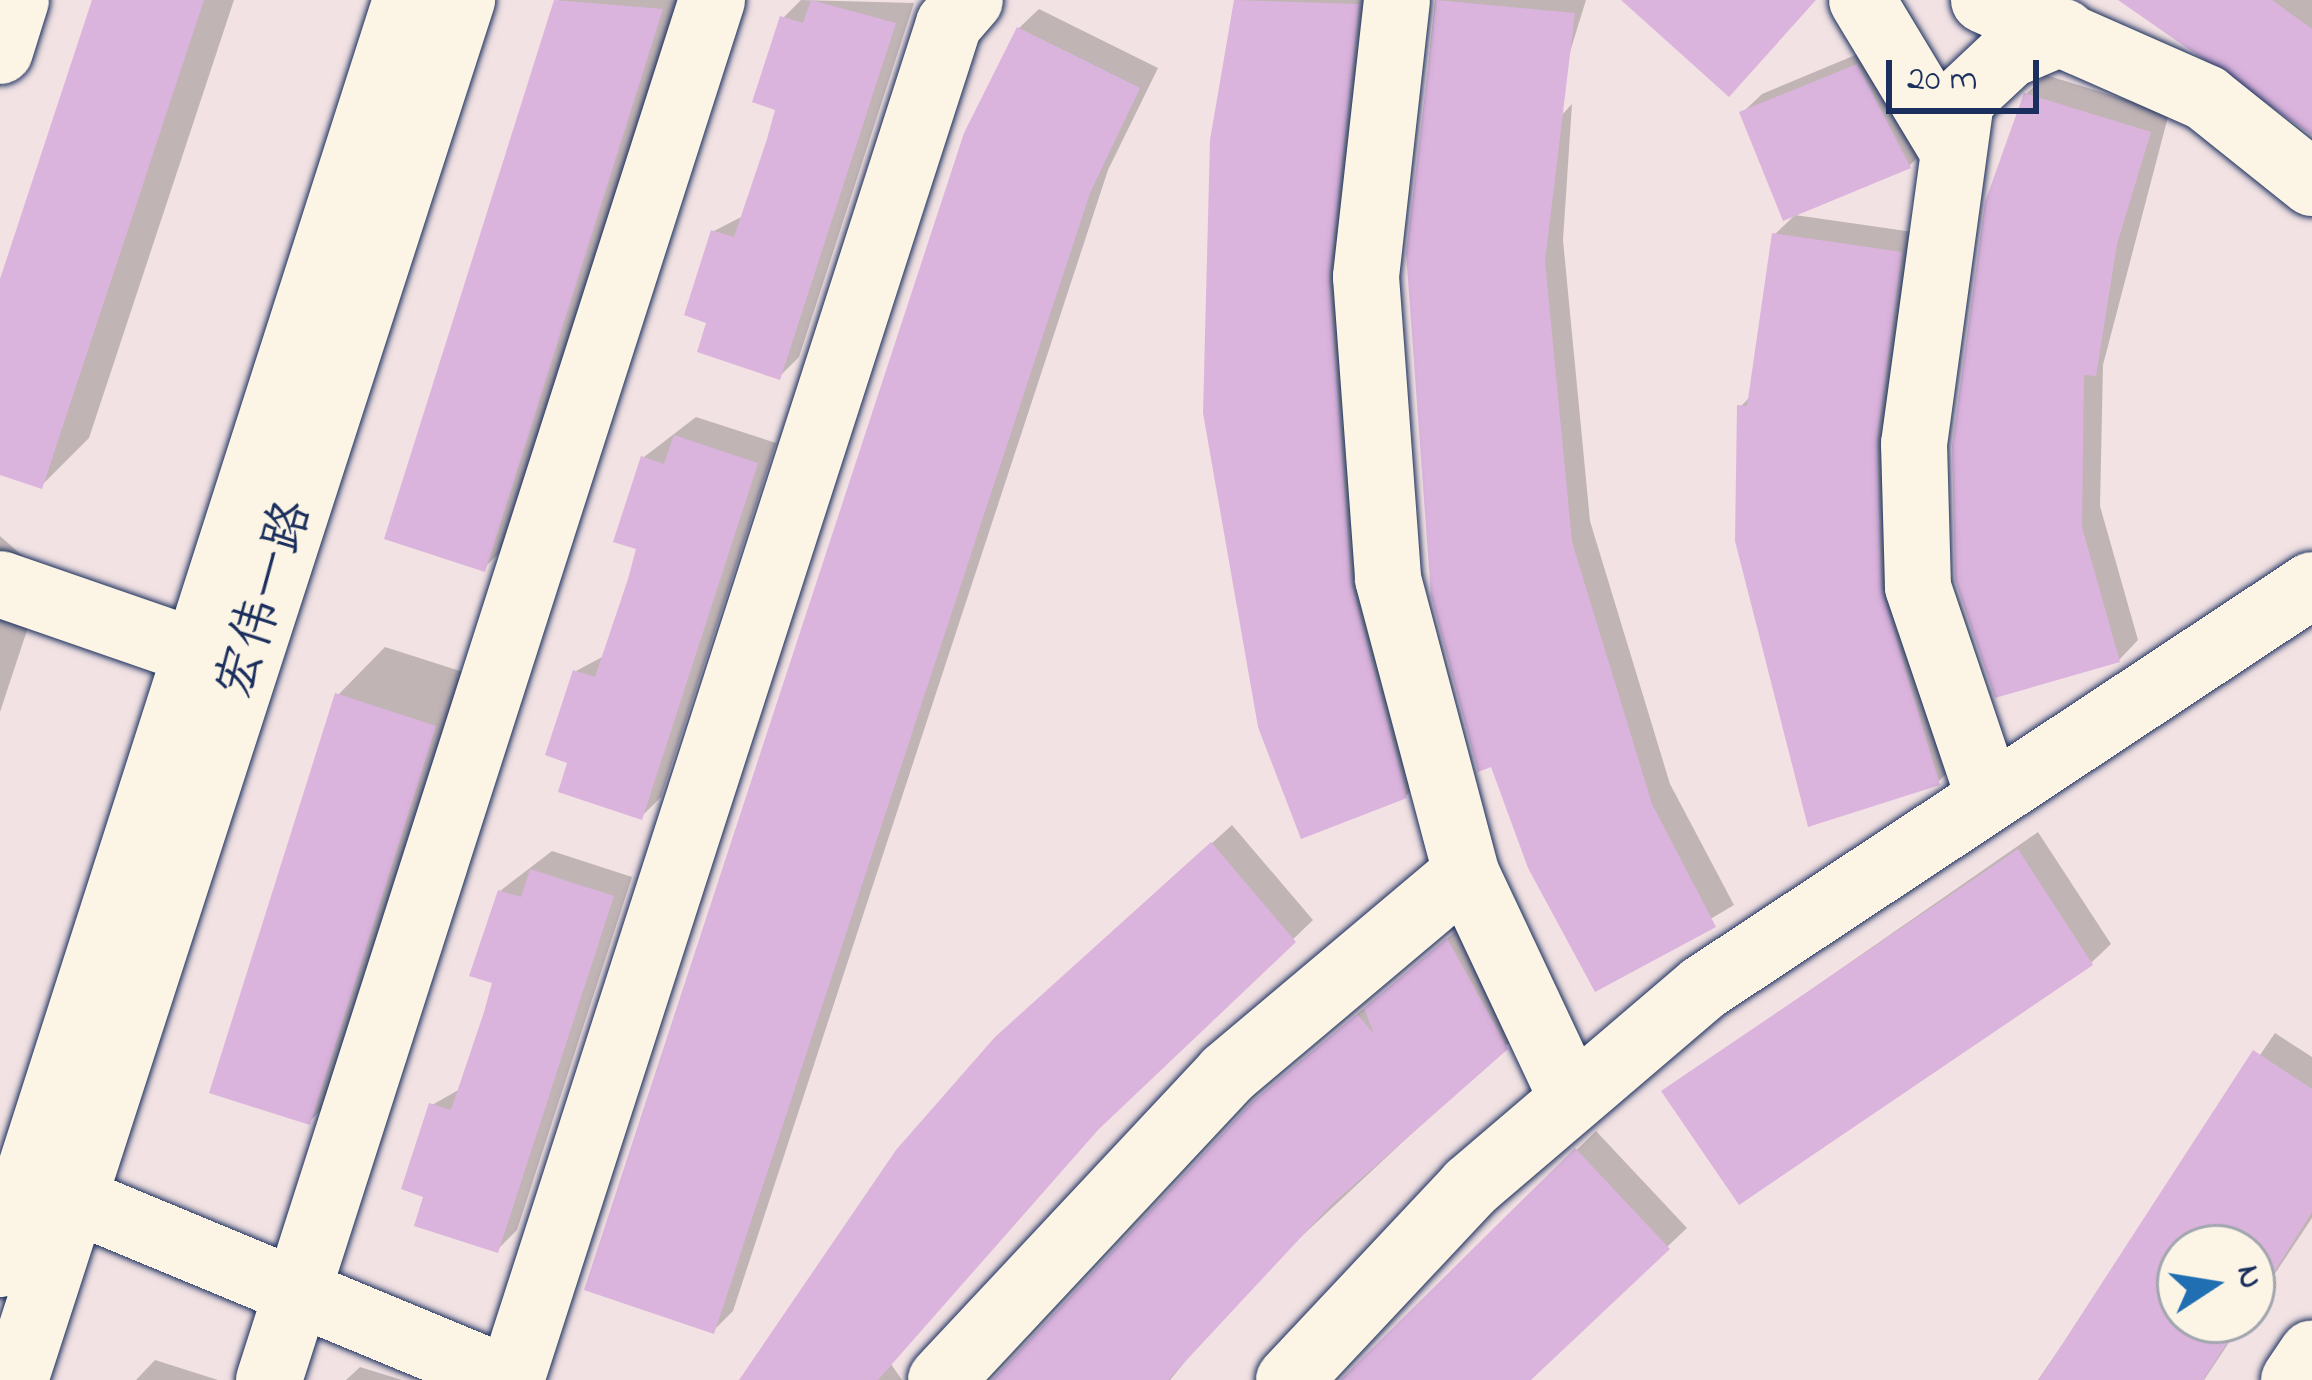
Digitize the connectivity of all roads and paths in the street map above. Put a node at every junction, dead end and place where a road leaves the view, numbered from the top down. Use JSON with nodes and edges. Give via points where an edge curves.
{"nodes":[{"id":1,"x":16,"y":0,"type":"edge"},
{"id":2,"x":406,"y":0,"type":"edge"},
{"id":3,"x":462,"y":0,"type":"edge"},
{"id":4,"x":712,"y":0,"type":"edge"},
{"id":5,"x":970,"y":0,"type":"edge"},
{"id":6,"x":1397,"y":0,"type":"edge"},
{"id":7,"x":1862,"y":0,"type":"edge"},
{"id":8,"x":1984,"y":0,"type":"edge"},
{"id":9,"x":2063,"y":32,"type":"junction"},
{"id":10,"x":0,"y":51,"type":"edge"},
{"id":11,"x":1952,"y":149,"type":"junction"},
{"id":12,"x":2312,"y":183,"type":"edge"},
{"id":13,"x":0,"y":584,"type":"edge"},
{"id":14,"x":2312,"y":585,"type":"edge"},
{"id":15,"x":196,"y":652,"type":"junction"},
{"id":16,"x":1988,"y":797,"type":"junction"},
{"id":17,"x":1466,"y":873,"type":"junction"},
{"id":18,"x":1570,"y":1096,"type":"junction"},
{"id":19,"x":49,"y":1190,"type":"junction"},
{"id":20,"x":0,"y":1264,"type":"edge"},
{"id":21,"x":296,"y":1283,"type":"junction"},
{"id":22,"x":2312,"y":1353,"type":"edge"},
{"id":23,"x":15,"y":1380,"type":"edge"},
{"id":24,"x":269,"y":1380,"type":"edge"},
{"id":25,"x":510,"y":1380,"type":"edge"},
{"id":26,"x":940,"y":1380,"type":"edge"},
{"id":27,"x":1289,"y":1380,"type":"edge"},
{"id":28,"x":2294,"y":1380,"type":"edge"}],
"edges":[{"from":1,"to":10,"type":"main road"},
{"from":2,"to":15,"type":"main road","name":"宏伟一路"},
{"from":3,"to":19,"type":"main road","name":"宏伟一路"},
{"from":4,"to":21,"type":"main road"},
{"from":5,"to":25,"type":"main road","via":[[942,46]]},
{"from":6,"to":17,"type":"main road","via":[[1368,234],[1370,429],[1406,664]]},
{"from":7,"to":11,"type":"main road"},
{"from":8,"to":9,"type":"main road"},
{"from":9,"to":11,"type":"main road","via":[[2009,55],[1961,100]]},
{"from":9,"to":12,"type":"main road","via":[[2206,98]]},
{"from":11,"to":16,"type":"main road","via":[[1914,444],[1918,587]]},
{"from":13,"to":15,"type":"main road"},
{"from":14,"to":16,"type":"main road"},
{"from":15,"to":19,"type":"main road","name":"宏伟一路"},
{"from":16,"to":18,"type":"main road","via":[[1843,888]]},
{"from":17,"to":18,"type":"main road"},
{"from":17,"to":26,"type":"main road","via":[[1226,1074]]},
{"from":18,"to":27,"type":"main road"},
{"from":19,"to":20,"type":"main road"},
{"from":19,"to":21,"type":"main road"},
{"from":19,"to":23,"type":"main road"},
{"from":21,"to":24,"type":"main road"},
{"from":21,"to":25,"type":"main road"},
{"from":22,"to":28,"type":"main road"}]}
